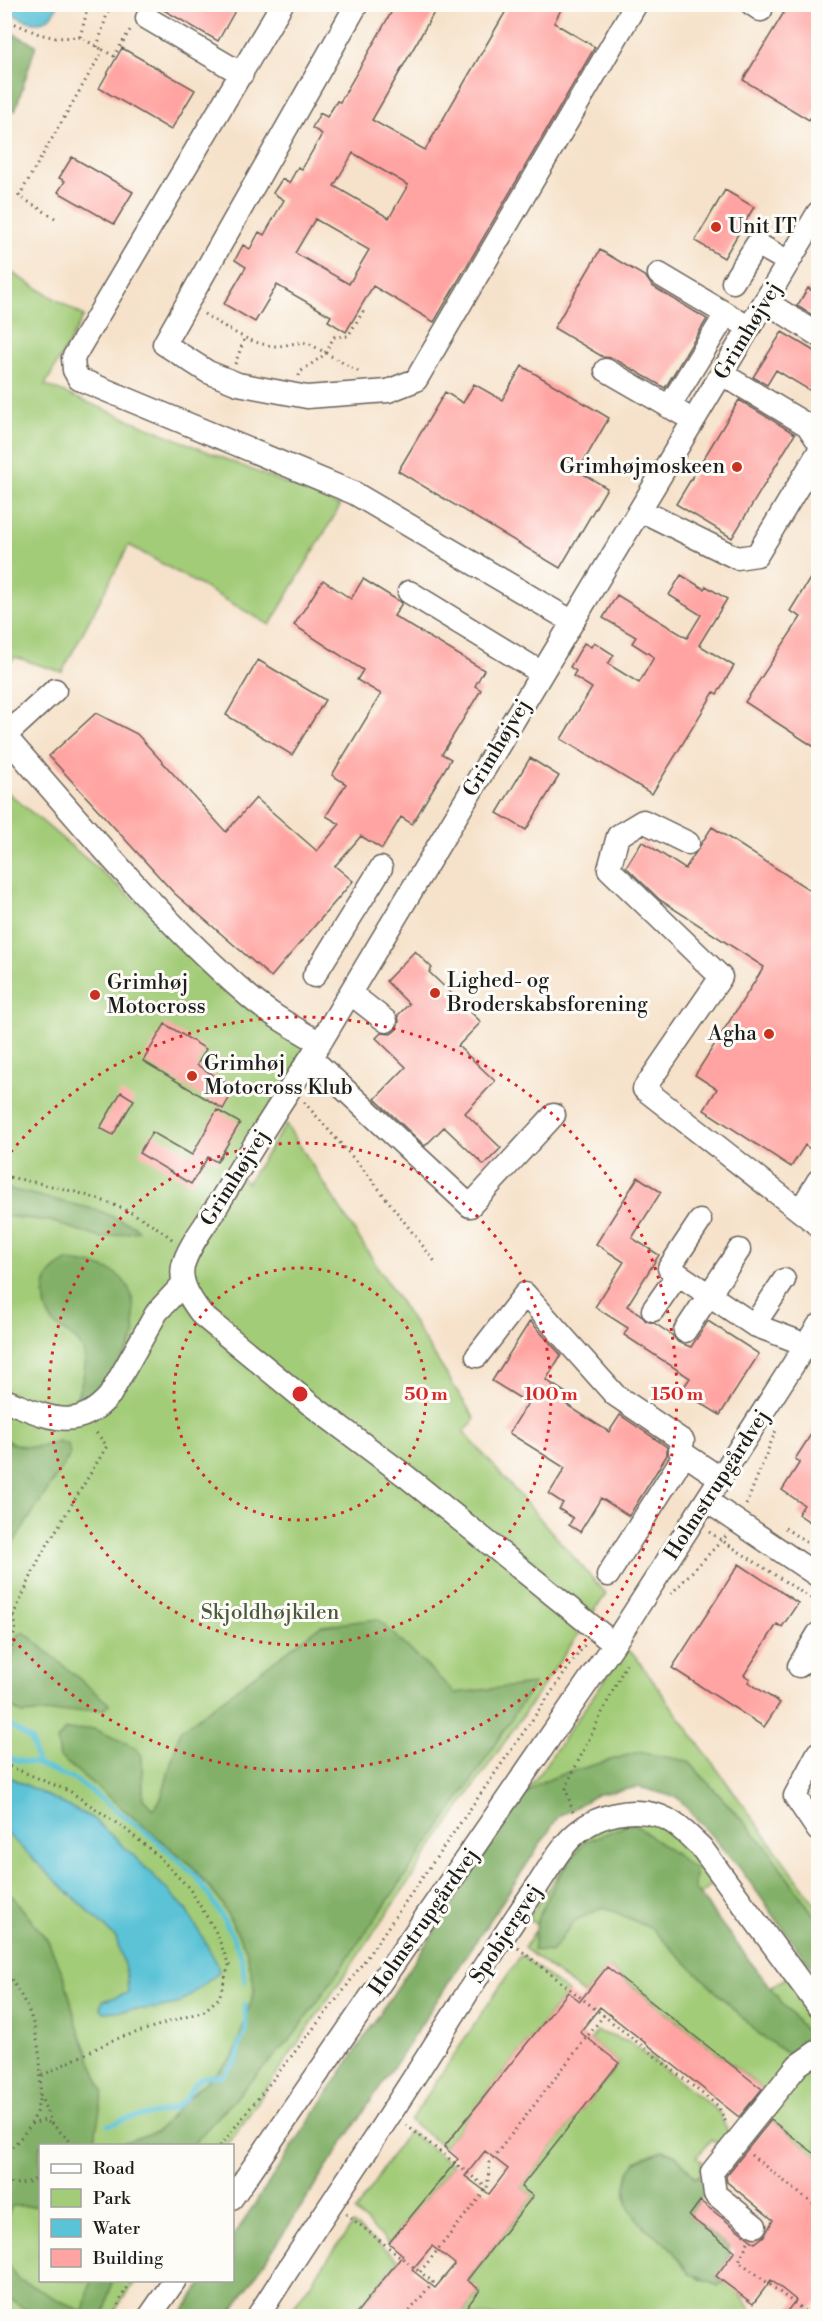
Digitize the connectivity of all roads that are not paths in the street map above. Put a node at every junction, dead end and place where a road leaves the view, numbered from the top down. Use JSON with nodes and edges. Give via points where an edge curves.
{"nodes":[{"id":1,"x":282,"y":4,"type":"edge"},
{"id":2,"x":357,"y":4,"type":"edge"},
{"id":3,"x":636,"y":4,"type":"edge"},
{"id":4,"x":141,"y":20,"type":"road end"},
{"id":5,"x":242,"y":74,"type":"junction"},
{"id":6,"x":819,"y":213,"type":"edge"},
{"id":7,"x":789,"y":262,"type":"junction"},
{"id":8,"x":659,"y":274,"type":"dead end"},
{"id":9,"x":733,"y":282,"type":"dead end"},
{"id":10,"x":765,"y":302,"type":"junction"},
{"id":11,"x":726,"y":314,"type":"junction"},
{"id":12,"x":749,"y":328,"type":"junction"},
{"id":13,"x":819,"y":335,"type":"edge"},
{"id":14,"x":606,"y":370,"type":"dead end"},
{"id":15,"x":722,"y":374,"type":"junction"},
{"id":16,"x":669,"y":407,"type":"junction"},
{"id":17,"x":694,"y":421,"type":"junction"},
{"id":18,"x":819,"y":441,"type":"edge"},
{"id":19,"x":819,"y":453,"type":"edge"},
{"id":20,"x":640,"y":510,"type":"junction"},
{"id":21,"x":409,"y":592,"type":"dead end"},
{"id":22,"x":573,"y":622,"type":"junction"},
{"id":23,"x":542,"y":673,"type":"junction"},
{"id":24,"x":55,"y":690,"type":"dead end"},
{"id":25,"x":688,"y":843,"type":"dead end"},
{"id":26,"x":381,"y":868,"type":"dead end"},
{"id":27,"x":334,"y":944,"type":"junction"},
{"id":28,"x":366,"y":968,"type":"junction"},
{"id":29,"x":314,"y":976,"type":"dead end"},
{"id":30,"x":350,"y":993,"type":"junction"},
{"id":31,"x":386,"y":1021,"type":"dead end"},
{"id":32,"x":315,"y":1050,"type":"junction"},
{"id":33,"x":554,"y":1115,"type":"dead end"},
{"id":34,"x":819,"y":1182,"type":"edge"},
{"id":35,"x":800,"y":1211,"type":"junction"},
{"id":36,"x":700,"y":1221,"type":"dead end"},
{"id":37,"x":819,"y":1225,"type":"edge"},
{"id":38,"x":739,"y":1250,"type":"dead end"},
{"id":39,"x":678,"y":1274,"type":"junction"},
{"id":40,"x":784,"y":1280,"type":"dead end"},
{"id":41,"x":184,"y":1283,"type":"junction"},
{"id":42,"x":710,"y":1295,"type":"junction"},
{"id":43,"x":653,"y":1310,"type":"dead end"},
{"id":44,"x":754,"y":1325,"type":"junction"},
{"id":45,"x":819,"y":1326,"type":"edge"},
{"id":46,"x":685,"y":1331,"type":"dead end"},
{"id":47,"x":804,"y":1349,"type":"junction"},
{"id":48,"x":477,"y":1356,"type":"dead end"},
{"id":49,"x":4,"y":1400,"type":"edge"},
{"id":50,"x":685,"y":1454,"type":"junction"},
{"id":51,"x":716,"y":1476,"type":"junction"},
{"id":52,"x":707,"y":1501,"type":"junction"},
{"id":53,"x":608,"y":1575,"type":"dead end"},
{"id":54,"x":819,"y":1576,"type":"edge"},
{"id":55,"x":819,"y":1634,"type":"edge"},
{"id":56,"x":622,"y":1650,"type":"junction"},
{"id":57,"x":799,"y":1666,"type":"dead end"},
{"id":58,"x":819,"y":1752,"type":"edge"},
{"id":59,"x":819,"y":1830,"type":"edge"},
{"id":60,"x":817,"y":2002,"type":"edge"},
{"id":61,"x":819,"y":2051,"type":"edge"},
{"id":62,"x":234,"y":2195,"type":"edge"},
{"id":63,"x":755,"y":2226,"type":"road end"},
{"id":64,"x":174,"y":2282,"type":"edge"},
{"id":65,"x":150,"y":2316,"type":"edge"},
{"id":66,"x":258,"y":2316,"type":"edge"}],
"edges":[{"from":1,"to":5,"type":"street"},
{"from":2,"to":3,"type":"street","via":[[164,344],[228,380],[298,396],[388,392],[416,380]]},
{"from":4,"to":5,"type":"street"},
{"from":5,"to":22,"type":"street","via":[[73,358],[79,379],[354,493]]},
{"from":6,"to":7,"type":"street","name":"Grimhøjvej"},
{"from":7,"to":9,"type":"street","via":[[757,244]]},
{"from":7,"to":10,"type":"street","name":"Grimhøjvej"},
{"from":8,"to":11,"type":"street"},
{"from":10,"to":12,"type":"street","name":"Grimhøjvej"},
{"from":10,"to":13,"type":"street"},
{"from":11,"to":12,"type":"street"},
{"from":11,"to":16,"type":"street"},
{"from":12,"to":15,"type":"street","name":"Grimhøjvej"},
{"from":14,"to":16,"type":"street"},
{"from":15,"to":17,"type":"street","name":"Grimhøjvej"},
{"from":15,"to":18,"type":"street","via":[[807,425]]},
{"from":16,"to":17,"type":"street"},
{"from":17,"to":20,"type":"street","name":"Grimhøjvej"},
{"from":19,"to":20,"type":"street","via":[[757,555],[737,558]]},
{"from":20,"to":22,"type":"street","name":"Grimhøjvej"},
{"from":21,"to":23,"type":"street"},
{"from":22,"to":23,"type":"street","name":"Grimhøjvej"},
{"from":23,"to":28,"type":"street","name":"Grimhøjvej"},
{"from":24,"to":32,"type":"street","via":[[5,736],[156,907],[246,994]]},
{"from":25,"to":35,"type":"street","via":[[643,821],[618,836],[609,869],[721,977],[644,1089]]},
{"from":26,"to":27,"type":"street"},
{"from":27,"to":28,"type":"street"},
{"from":27,"to":29,"type":"street"},
{"from":28,"to":30,"type":"street","name":"Grimhøjvej"},
{"from":30,"to":31,"type":"street"},
{"from":30,"to":32,"type":"street","name":"Grimhøjvej"},
{"from":32,"to":33,"type":"street","via":[[470,1206]]},
{"from":32,"to":41,"type":"street","name":"Grimhøjvej","via":[[188,1253],[182,1268]]},
{"from":34,"to":35,"type":"street"},
{"from":35,"to":37,"type":"street"},
{"from":36,"to":39,"type":"street","via":[[669,1268]]},
{"from":38,"to":42,"type":"street"},
{"from":39,"to":42,"type":"street"},
{"from":39,"to":43,"type":"street"},
{"from":40,"to":44,"type":"street"},
{"from":41,"to":49,"type":"street","via":[[157,1312],[101,1406],[68,1421]]},
{"from":41,"to":56,"type":"street","via":[[202,1317]]},
{"from":42,"to":44,"type":"street"},
{"from":42,"to":46,"type":"street"},
{"from":44,"to":47,"type":"street","via":[[794,1340]]},
{"from":45,"to":47,"type":"street","name":"Holmstrupgårdvej"},
{"from":47,"to":51,"type":"street","name":"Holmstrupgårdvej"},
{"from":48,"to":50,"type":"street","via":[[525,1294],[615,1395],[683,1441],[680,1451]]},
{"from":50,"to":51,"type":"street"},
{"from":50,"to":53,"type":"street"},
{"from":51,"to":52,"type":"street","name":"Holmstrupgårdvej"},
{"from":52,"to":54,"type":"street","via":[[742,1513]]},
{"from":52,"to":56,"type":"street","name":"Holmstrupgårdvej"},
{"from":55,"to":57,"type":"street"},
{"from":56,"to":62,"type":"street","name":"Holmstrupgårdvej"},
{"from":58,"to":59,"type":"street","via":[[795,1796]]},
{"from":60,"to":66,"type":"street","name":"Spobjergvej","via":[[684,1830],[659,1815],[639,1812],[599,1819],[579,1831],[560,1852],[502,1936],[392,2114]]},
{"from":61,"to":63,"type":"street","via":[[798,2065],[712,2172],[715,2194]]},
{"from":64,"to":65,"type":"street"}]}
